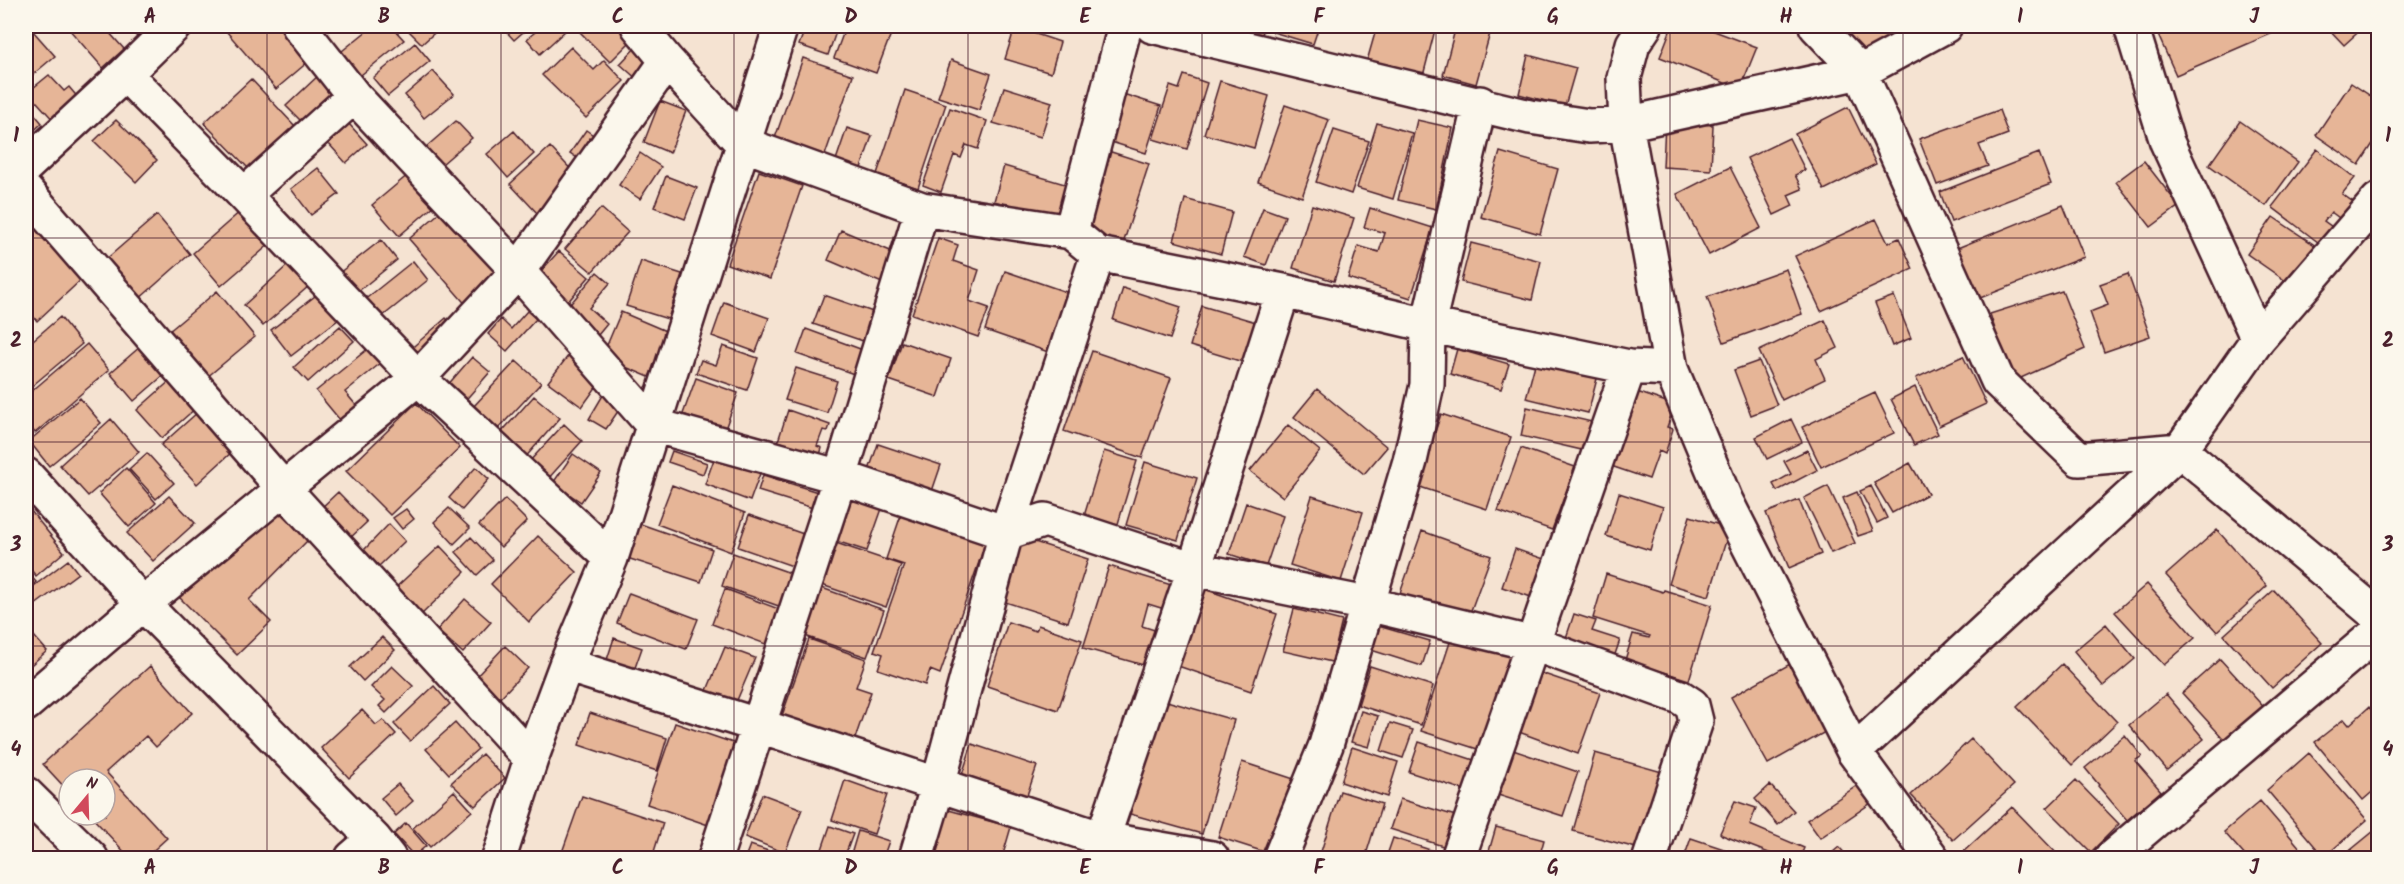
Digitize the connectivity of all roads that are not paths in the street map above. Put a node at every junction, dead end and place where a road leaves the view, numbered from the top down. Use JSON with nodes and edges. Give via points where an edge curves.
{"nodes":[{"id":1,"x":174,"y":26,"type":"edge"},
{"id":2,"x":299,"y":26,"type":"edge"},
{"id":3,"x":638,"y":26,"type":"edge"},
{"id":4,"x":781,"y":26,"type":"edge"},
{"id":5,"x":1125,"y":26,"type":"edge"},
{"id":6,"x":1152,"y":26,"type":"edge"},
{"id":7,"x":1645,"y":26,"type":"edge"},
{"id":8,"x":1816,"y":26,"type":"edge"},
{"id":9,"x":1945,"y":26,"type":"edge"},
{"id":10,"x":2131,"y":26,"type":"edge"},
{"id":11,"x":667,"y":61,"type":"junction"},
{"id":12,"x":1860,"y":72,"type":"junction"},
{"id":13,"x":125,"y":74,"type":"junction"},
{"id":14,"x":354,"y":96,"type":"junction"},
{"id":15,"x":1480,"y":104,"type":"junction"},
{"id":16,"x":1626,"y":124,"type":"junction"},
{"id":17,"x":743,"y":144,"type":"junction"},
{"id":18,"x":26,"y":166,"type":"edge"},
{"id":19,"x":26,"y":190,"type":"edge"},
{"id":20,"x":244,"y":195,"type":"junction"},
{"id":21,"x":2379,"y":200,"type":"edge"},
{"id":22,"x":922,"y":209,"type":"junction"},
{"id":23,"x":1071,"y":232,"type":"junction"},
{"id":24,"x":1098,"y":254,"type":"junction"},
{"id":25,"x":518,"y":271,"type":"junction"},
{"id":26,"x":1283,"y":291,"type":"junction"},
{"id":27,"x":1428,"y":325,"type":"junction"},
{"id":28,"x":2258,"y":339,"type":"junction"},
{"id":29,"x":1629,"y":367,"type":"junction"},
{"id":30,"x":1671,"y":369,"type":"junction"},
{"id":31,"x":418,"y":378,"type":"junction"},
{"id":32,"x":653,"y":425,"type":"junction"},
{"id":33,"x":2180,"y":450,"type":"junction"},
{"id":34,"x":26,"y":475,"type":"edge"},
{"id":35,"x":840,"y":477,"type":"junction"},
{"id":36,"x":283,"y":489,"type":"junction"},
{"id":37,"x":1006,"y":533,"type":"junction"},
{"id":38,"x":611,"y":558,"type":"junction"},
{"id":39,"x":1194,"y":569,"type":"junction"},
{"id":40,"x":143,"y":604,"type":"junction"},
{"id":41,"x":1367,"y":604,"type":"junction"},
{"id":42,"x":2379,"y":616,"type":"edge"},
{"id":43,"x":2379,"y":632,"type":"edge"},
{"id":44,"x":1534,"y":644,"type":"junction"},
{"id":45,"x":566,"y":665,"type":"junction"},
{"id":46,"x":26,"y":704,"type":"edge"},
{"id":47,"x":757,"y":725,"type":"junction"},
{"id":48,"x":1854,"y":752,"type":"junction"},
{"id":49,"x":531,"y":759,"type":"junction"},
{"id":50,"x":938,"y":786,"type":"junction"},
{"id":51,"x":26,"y":794,"type":"edge"},
{"id":52,"x":1099,"y":849,"type":"edge"},
{"id":53,"x":372,"y":852,"type":"edge"},
{"id":54,"x":91,"y":858,"type":"edge"},
{"id":55,"x":499,"y":858,"type":"edge"},
{"id":56,"x":715,"y":858,"type":"edge"},
{"id":57,"x":916,"y":858,"type":"edge"},
{"id":58,"x":1212,"y":858,"type":"edge"},
{"id":59,"x":1280,"y":858,"type":"edge"},
{"id":60,"x":1458,"y":858,"type":"edge"},
{"id":61,"x":1650,"y":858,"type":"edge"},
{"id":62,"x":1932,"y":858,"type":"edge"},
{"id":63,"x":2111,"y":858,"type":"edge"}],
"edges":[{"from":1,"to":13,"type":"street"},
{"from":2,"to":14,"type":"street"},
{"from":3,"to":11,"type":"street"},
{"from":4,"to":17,"type":"street"},
{"from":5,"to":23,"type":"street"},
{"from":6,"to":15,"type":"street"},
{"from":7,"to":16,"type":"street","via":[[1633,44],[1624,78]]},
{"from":8,"to":12,"type":"street"},
{"from":9,"to":12,"type":"street"},
{"from":10,"to":28,"type":"street","via":[[2167,142]]},
{"from":11,"to":17,"type":"street"},
{"from":11,"to":25,"type":"street"},
{"from":12,"to":16,"type":"street"},
{"from":12,"to":33,"type":"street","via":[[1998,381],[2079,459]]},
{"from":13,"to":18,"type":"street"},
{"from":13,"to":20,"type":"street"},
{"from":14,"to":20,"type":"street"},
{"from":14,"to":25,"type":"street"},
{"from":15,"to":16,"type":"street","via":[[1589,126]]},
{"from":15,"to":27,"type":"street"},
{"from":16,"to":30,"type":"street"},
{"from":17,"to":22,"type":"street"},
{"from":17,"to":32,"type":"street"},
{"from":19,"to":36,"type":"street"},
{"from":20,"to":31,"type":"street"},
{"from":21,"to":28,"type":"street"},
{"from":22,"to":23,"type":"street"},
{"from":22,"to":35,"type":"street"},
{"from":23,"to":24,"type":"street"},
{"from":24,"to":26,"type":"street"},
{"from":24,"to":37,"type":"street"},
{"from":25,"to":31,"type":"street"},
{"from":25,"to":32,"type":"street"},
{"from":26,"to":27,"type":"street"},
{"from":26,"to":39,"type":"street"},
{"from":27,"to":29,"type":"street"},
{"from":27,"to":41,"type":"street","via":[[1425,396],[1410,461]]},
{"from":28,"to":33,"type":"street"},
{"from":29,"to":30,"type":"street"},
{"from":29,"to":44,"type":"street"},
{"from":30,"to":48,"type":"street","via":[[1726,501]]},
{"from":31,"to":36,"type":"street"},
{"from":31,"to":38,"type":"street"},
{"from":32,"to":35,"type":"street"},
{"from":32,"to":38,"type":"street"},
{"from":33,"to":42,"type":"street"},
{"from":33,"to":48,"type":"street"},
{"from":34,"to":40,"type":"street"},
{"from":35,"to":37,"type":"street"},
{"from":35,"to":47,"type":"street"},
{"from":36,"to":40,"type":"street"},
{"from":36,"to":49,"type":"street"},
{"from":37,"to":39,"type":"street","via":[[1046,520]]},
{"from":37,"to":50,"type":"street"},
{"from":38,"to":45,"type":"street"},
{"from":39,"to":41,"type":"street"},
{"from":39,"to":52,"type":"street"},
{"from":40,"to":46,"type":"street"},
{"from":40,"to":53,"type":"street"},
{"from":41,"to":44,"type":"street"},
{"from":41,"to":59,"type":"street","via":[[1326,745]]},
{"from":43,"to":63,"type":"street"},
{"from":44,"to":60,"type":"street"},
{"from":44,"to":61,"type":"street","via":[[1680,697],[1692,705],[1696,721]]},
{"from":45,"to":47,"type":"street"},
{"from":45,"to":49,"type":"street"},
{"from":47,"to":50,"type":"street"},
{"from":47,"to":56,"type":"street"},
{"from":48,"to":62,"type":"street"},
{"from":49,"to":55,"type":"street"},
{"from":50,"to":52,"type":"street"},
{"from":50,"to":57,"type":"street"},
{"from":51,"to":54,"type":"street"},
{"from":52,"to":58,"type":"street"}]}
